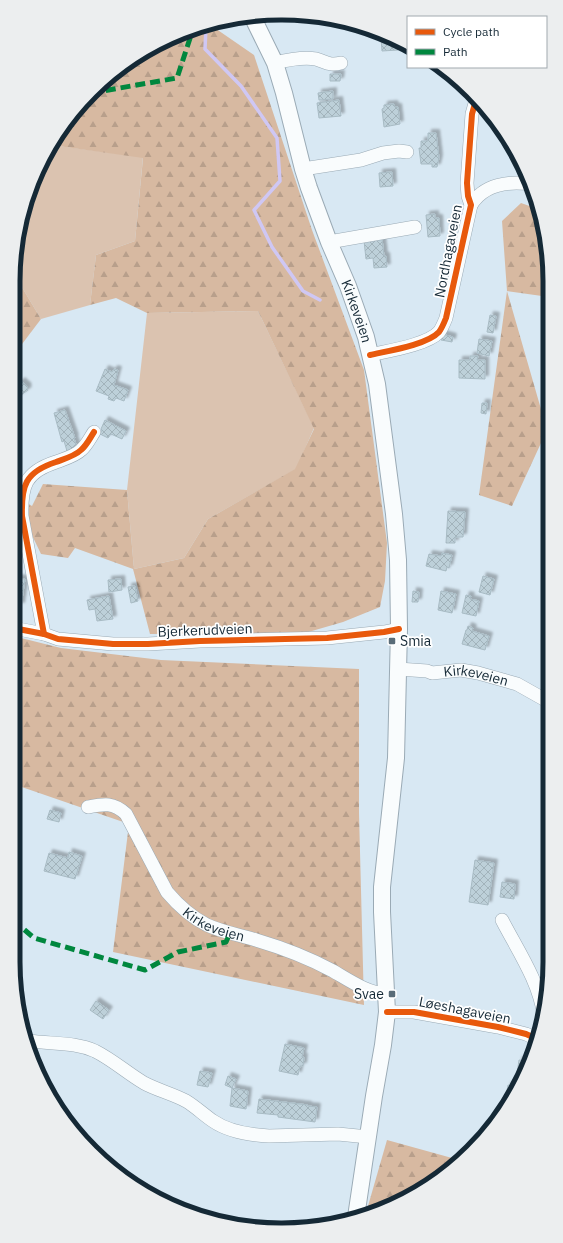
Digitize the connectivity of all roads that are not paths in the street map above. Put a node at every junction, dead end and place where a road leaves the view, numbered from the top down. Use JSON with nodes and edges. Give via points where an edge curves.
{"nodes":[{"id":1,"x":255,"y":22,"type":"edge"},
{"id":2,"x":275,"y":63,"type":"junction"},
{"id":3,"x":341,"y":63,"type":"dead end"},
{"id":4,"x":474,"y":105,"type":"edge"},
{"id":5,"x":407,"y":152,"type":"dead end"},
{"id":6,"x":303,"y":169,"type":"junction"},
{"id":7,"x":524,"y":183,"type":"edge"},
{"id":8,"x":471,"y":205,"type":"junction"},
{"id":9,"x":415,"y":228,"type":"dead end"},
{"id":10,"x":328,"y":242,"type":"junction"},
{"id":11,"x":370,"y":355,"type":"junction"},
{"id":12,"x":94,"y":432,"type":"dead end"},
{"id":13,"x":20,"y":629,"type":"edge"},
{"id":14,"x":399,"y":629,"type":"junction"},
{"id":15,"x":44,"y":634,"type":"junction"},
{"id":16,"x":398,"y":669,"type":"junction"},
{"id":17,"x":543,"y":699,"type":"edge"},
{"id":18,"x":88,"y":808,"type":"dead end"},
{"id":19,"x":502,"y":920,"type":"dead end"},
{"id":20,"x":386,"y":993,"type":"junction"},
{"id":21,"x":540,"y":1000,"type":"edge"},
{"id":22,"x":386,"y":1012,"type":"junction"},
{"id":23,"x":532,"y":1037,"type":"edge"},
{"id":24,"x":33,"y":1041,"type":"edge"},
{"id":25,"x":368,"y":1137,"type":"junction"},
{"id":26,"x":357,"y":1212,"type":"edge"}],
"edges":[{"from":1,"to":2,"type":"main road","name":"Kirkeveien"},
{"from":2,"to":3,"type":"street","via":[[308,59],[335,65]]},
{"from":2,"to":6,"type":"main road","name":"Kirkeveien"},
{"from":4,"to":8,"type":"street","name":"Nordhagaveien","via":[[467,183]]},
{"from":5,"to":6,"type":"street","via":[[383,153],[361,160]]},
{"from":6,"to":10,"type":"main road","name":"Kirkeveien"},
{"from":7,"to":8,"type":"street","via":[[502,184],[486,190]]},
{"from":8,"to":11,"type":"street","name":"Nordhagaveien","via":[[446,318],[439,332],[430,339]]},
{"from":9,"to":10,"type":"street"},
{"from":10,"to":11,"type":"main road","name":"Kirkeveien","via":[[348,286]]},
{"from":11,"to":14,"type":"main road","name":"Kirkeveien","via":[[383,422],[394,514]]},
{"from":12,"to":15,"type":"street","via":[[80,451],[33,473],[23,492],[22,516]]},
{"from":13,"to":15,"type":"street","name":"Bjerkerudveien"},
{"from":14,"to":15,"type":"street","name":"Bjerkerudveien","via":[[327,638],[200,640],[148,644],[58,639]]},
{"from":14,"to":16,"type":"main road","name":"Kirkeveien"},
{"from":16,"to":17,"type":"street","name":"Kirkeveien","via":[[432,673],[461,670],[478,673],[517,684]]},
{"from":16,"to":20,"type":"main road","name":"Kirkeveien","via":[[396,758],[382,888]]},
{"from":18,"to":20,"type":"street","name":"Kirkeveien","via":[[103,804],[116,807],[126,814],[167,892],[182,908],[207,925],[309,959],[367,989],[379,994]]},
{"from":19,"to":21,"type":"street","via":[[532,975]]},
{"from":20,"to":22,"type":"main road","name":"Kirkeveien"},
{"from":22,"to":23,"type":"street","name":"Løeshagaveien","via":[[414,1012],[490,1025]]},
{"from":22,"to":25,"type":"main road","name":"Kirkeveien"},
{"from":24,"to":25,"type":"street","via":[[71,1044],[95,1051],[145,1084],[187,1102],[218,1124],[235,1131],[258,1135],[338,1134]]},
{"from":25,"to":26,"type":"main road","name":"Kirkeveien"}]}
